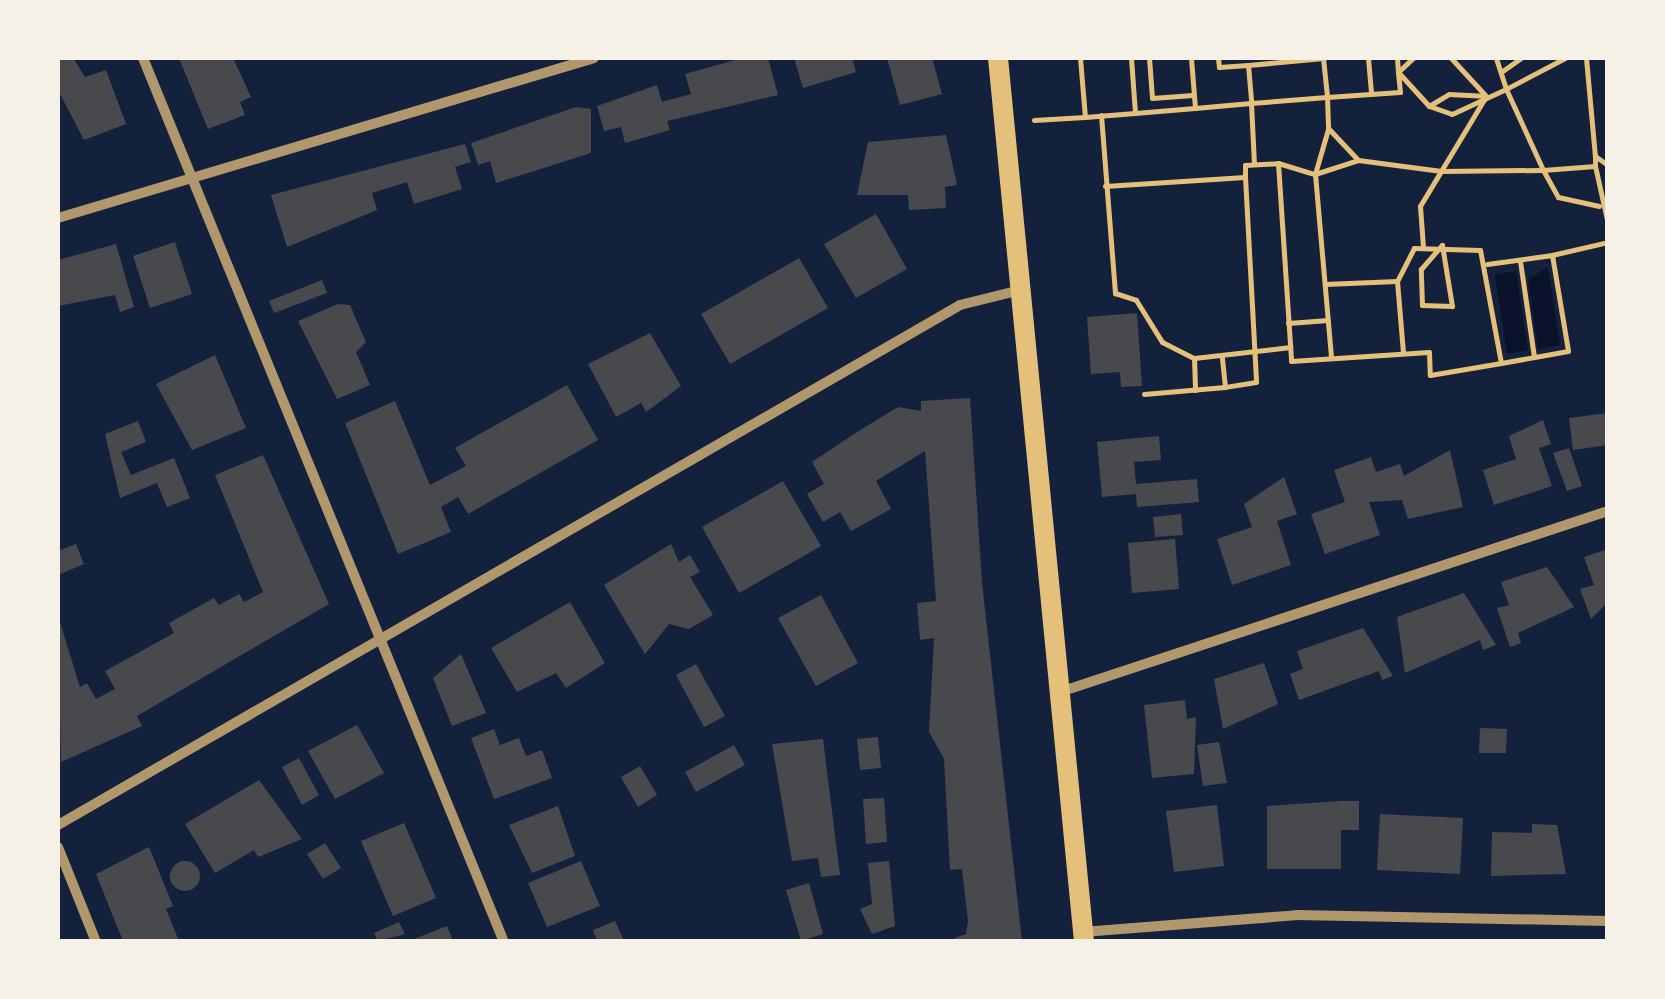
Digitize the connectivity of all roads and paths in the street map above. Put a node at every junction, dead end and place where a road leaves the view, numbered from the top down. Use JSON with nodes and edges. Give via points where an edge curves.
{"nodes":[{"id":1,"x":143,"y":58,"type":"edge"},
{"id":2,"x":594,"y":58,"type":"edge"},
{"id":3,"x":998,"y":58,"type":"edge"},
{"id":4,"x":1080,"y":58,"type":"edge"},
{"id":5,"x":1131,"y":58,"type":"edge"},
{"id":6,"x":1149,"y":58,"type":"edge"},
{"id":7,"x":1191,"y":58,"type":"edge"},
{"id":8,"x":1218,"y":58,"type":"edge"},
{"id":9,"x":1324,"y":58,"type":"edge"},
{"id":10,"x":1368,"y":58,"type":"edge"},
{"id":11,"x":1397,"y":58,"type":"edge"},
{"id":12,"x":1413,"y":58,"type":"edge"},
{"id":13,"x":1451,"y":58,"type":"edge"},
{"id":14,"x":1495,"y":58,"type":"edge"},
{"id":15,"x":1565,"y":58,"type":"edge"},
{"id":16,"x":1586,"y":58,"type":"edge"},
{"id":17,"x":1518,"y":60,"type":"edge"},
{"id":18,"x":1248,"y":64,"type":"junction"},
{"id":19,"x":1398,"y":72,"type":"junction"},
{"id":20,"x":1501,"y":72,"type":"junction"},
{"id":21,"x":1506,"y":89,"type":"junction"},
{"id":22,"x":1371,"y":94,"type":"junction"},
{"id":23,"x":1194,"y":95,"type":"junction"},
{"id":24,"x":1486,"y":96,"type":"junction"},
{"id":25,"x":1326,"y":97,"type":"junction"},
{"id":26,"x":1251,"y":104,"type":"junction"},
{"id":27,"x":1429,"y":106,"type":"junction"},
{"id":28,"x":1195,"y":108,"type":"junction"},
{"id":29,"x":1135,"y":113,"type":"junction"},
{"id":30,"x":1100,"y":116,"type":"junction"},
{"id":31,"x":1085,"y":117,"type":"junction"},
{"id":32,"x":1034,"y":120,"type":"dead end"},
{"id":33,"x":1328,"y":128,"type":"junction"},
{"id":34,"x":1595,"y":156,"type":"junction"},
{"id":35,"x":1358,"y":160,"type":"junction"},
{"id":36,"x":1278,"y":163,"type":"junction"},
{"id":37,"x":1254,"y":164,"type":"junction"},
{"id":38,"x":1595,"y":166,"type":"junction"},
{"id":39,"x":1608,"y":166,"type":"edge"},
{"id":40,"x":1543,"y":170,"type":"junction"},
{"id":41,"x":1442,"y":171,"type":"junction"},
{"id":42,"x":1314,"y":174,"type":"junction"},
{"id":43,"x":194,"y":176,"type":"junction"},
{"id":44,"x":1245,"y":176,"type":"junction"},
{"id":45,"x":1105,"y":186,"type":"junction"},
{"id":46,"x":1600,"y":206,"type":"junction"},
{"id":47,"x":58,"y":218,"type":"edge"},
{"id":48,"x":1608,"y":224,"type":"edge"},
{"id":49,"x":1608,"y":242,"type":"edge"},
{"id":50,"x":1442,"y":245,"type":"junction"},
{"id":51,"x":1423,"y":247,"type":"junction"},
{"id":52,"x":1552,"y":255,"type":"junction"},
{"id":53,"x":1520,"y":260,"type":"junction"},
{"id":54,"x":1486,"y":264,"type":"junction"},
{"id":55,"x":1397,"y":281,"type":"junction"},
{"id":56,"x":1325,"y":284,"type":"junction"},
{"id":57,"x":1020,"y":290,"type":"junction"},
{"id":58,"x":1328,"y":320,"type":"junction"},
{"id":59,"x":1288,"y":323,"type":"junction"},
{"id":60,"x":1290,"y":347,"type":"junction"},
{"id":61,"x":1258,"y":352,"type":"junction"},
{"id":62,"x":1403,"y":353,"type":"junction"},
{"id":63,"x":1222,"y":356,"type":"junction"},
{"id":64,"x":1534,"y":357,"type":"junction"},
{"id":65,"x":1194,"y":358,"type":"junction"},
{"id":66,"x":1331,"y":358,"type":"junction"},
{"id":67,"x":1501,"y":363,"type":"junction"},
{"id":68,"x":1226,"y":387,"type":"junction"},
{"id":69,"x":1195,"y":390,"type":"junction"},
{"id":70,"x":1144,"y":394,"type":"dead end"},
{"id":71,"x":1608,"y":511,"type":"edge"},
{"id":72,"x":379,"y":640,"type":"junction"},
{"id":73,"x":1059,"y":692,"type":"junction"},
{"id":74,"x":58,"y":825,"type":"edge"},
{"id":75,"x":58,"y":847,"type":"edge"},
{"id":76,"x":1608,"y":921,"type":"edge"},
{"id":77,"x":1084,"y":937,"type":"edge"},
{"id":78,"x":96,"y":942,"type":"edge"},
{"id":79,"x":504,"y":942,"type":"edge"}],
"edges":[{"from":1,"to":43,"type":"street"},
{"from":2,"to":43,"type":"street"},
{"from":3,"to":57,"type":"main road"},
{"from":4,"to":31,"type":"path"},
{"from":5,"to":29,"type":"path"},
{"from":6,"to":23,"type":"path","via":[[1152,98]]},
{"from":7,"to":23,"type":"path"},
{"from":8,"to":18,"type":"path","via":[[1219,67]]},
{"from":9,"to":18,"type":"path"},
{"from":9,"to":25,"type":"path"},
{"from":10,"to":22,"type":"path"},
{"from":11,"to":19,"type":"path"},
{"from":12,"to":19,"type":"path"},
{"from":13,"to":24,"type":"path"},
{"from":14,"to":17,"type":"path"},
{"from":14,"to":20,"type":"path"},
{"from":15,"to":21,"type":"path"},
{"from":16,"to":34,"type":"path"},
{"from":17,"to":20,"type":"path"},
{"from":18,"to":26,"type":"path"},
{"from":19,"to":22,"type":"path","via":[[1400,92]]},
{"from":19,"to":27,"type":"path"},
{"from":20,"to":21,"type":"path"},
{"from":21,"to":24,"type":"path"},
{"from":21,"to":40,"type":"path"},
{"from":22,"to":25,"type":"path"},
{"from":23,"to":28,"type":"path"},
{"from":24,"to":27,"type":"path","via":[[1449,94]]},
{"from":24,"to":27,"type":"path","via":[[1452,114]]},
{"from":24,"to":41,"type":"path"},
{"from":25,"to":26,"type":"path"},
{"from":25,"to":33,"type":"path"},
{"from":26,"to":28,"type":"path"},
{"from":26,"to":37,"type":"path"},
{"from":28,"to":29,"type":"path"},
{"from":29,"to":30,"type":"path"},
{"from":30,"to":31,"type":"path"},
{"from":30,"to":45,"type":"path"},
{"from":31,"to":32,"type":"path"},
{"from":33,"to":35,"type":"path"},
{"from":33,"to":42,"type":"path"},
{"from":34,"to":38,"type":"path"},
{"from":34,"to":39,"type":"path"},
{"from":35,"to":41,"type":"path"},
{"from":35,"to":42,"type":"path"},
{"from":36,"to":37,"type":"path"},
{"from":36,"to":42,"type":"path"},
{"from":36,"to":59,"type":"path"},
{"from":37,"to":44,"type":"path","via":[[1245,165]]},
{"from":38,"to":40,"type":"path"},
{"from":38,"to":46,"type":"path"},
{"from":40,"to":41,"type":"path"},
{"from":40,"to":46,"type":"path","via":[[1558,197]]},
{"from":41,"to":51,"type":"path","via":[[1420,206]]},
{"from":42,"to":56,"type":"path"},
{"from":43,"to":47,"type":"street"},
{"from":43,"to":72,"type":"street"},
{"from":44,"to":45,"type":"path"},
{"from":44,"to":61,"type":"path"},
{"from":45,"to":65,"type":"path","via":[[1115,293],[1136,300],[1162,342]]},
{"from":46,"to":48,"type":"path"},
{"from":49,"to":52,"type":"path"},
{"from":50,"to":50,"type":"path","via":[[1452,306],[1422,305],[1421,269]]},
{"from":50,"to":51,"type":"path"},
{"from":50,"to":54,"type":"path","via":[[1480,250]]},
{"from":51,"to":55,"type":"path"},
{"from":52,"to":53,"type":"path"},
{"from":52,"to":64,"type":"path","via":[[1568,351]]},
{"from":53,"to":54,"type":"path"},
{"from":53,"to":64,"type":"path"},
{"from":54,"to":67,"type":"path"},
{"from":55,"to":56,"type":"path"},
{"from":55,"to":62,"type":"path"},
{"from":56,"to":58,"type":"path"},
{"from":57,"to":72,"type":"street","via":[[960,305]]},
{"from":57,"to":73,"type":"main road"},
{"from":58,"to":59,"type":"path"},
{"from":58,"to":66,"type":"path"},
{"from":59,"to":60,"type":"path"},
{"from":60,"to":61,"type":"path"},
{"from":60,"to":66,"type":"path","via":[[1291,361]]},
{"from":61,"to":63,"type":"path"},
{"from":61,"to":68,"type":"path","via":[[1256,382]]},
{"from":62,"to":66,"type":"path"},
{"from":62,"to":67,"type":"path","via":[[1428,352],[1430,375]]},
{"from":63,"to":65,"type":"path"},
{"from":63,"to":68,"type":"path"},
{"from":64,"to":67,"type":"path"},
{"from":65,"to":69,"type":"path"},
{"from":68,"to":69,"type":"path"},
{"from":69,"to":70,"type":"path"},
{"from":71,"to":73,"type":"street"},
{"from":72,"to":74,"type":"street"},
{"from":72,"to":79,"type":"street"},
{"from":73,"to":77,"type":"main road"},
{"from":75,"to":78,"type":"street"},
{"from":76,"to":77,"type":"street","via":[[1297,915]]}]}
